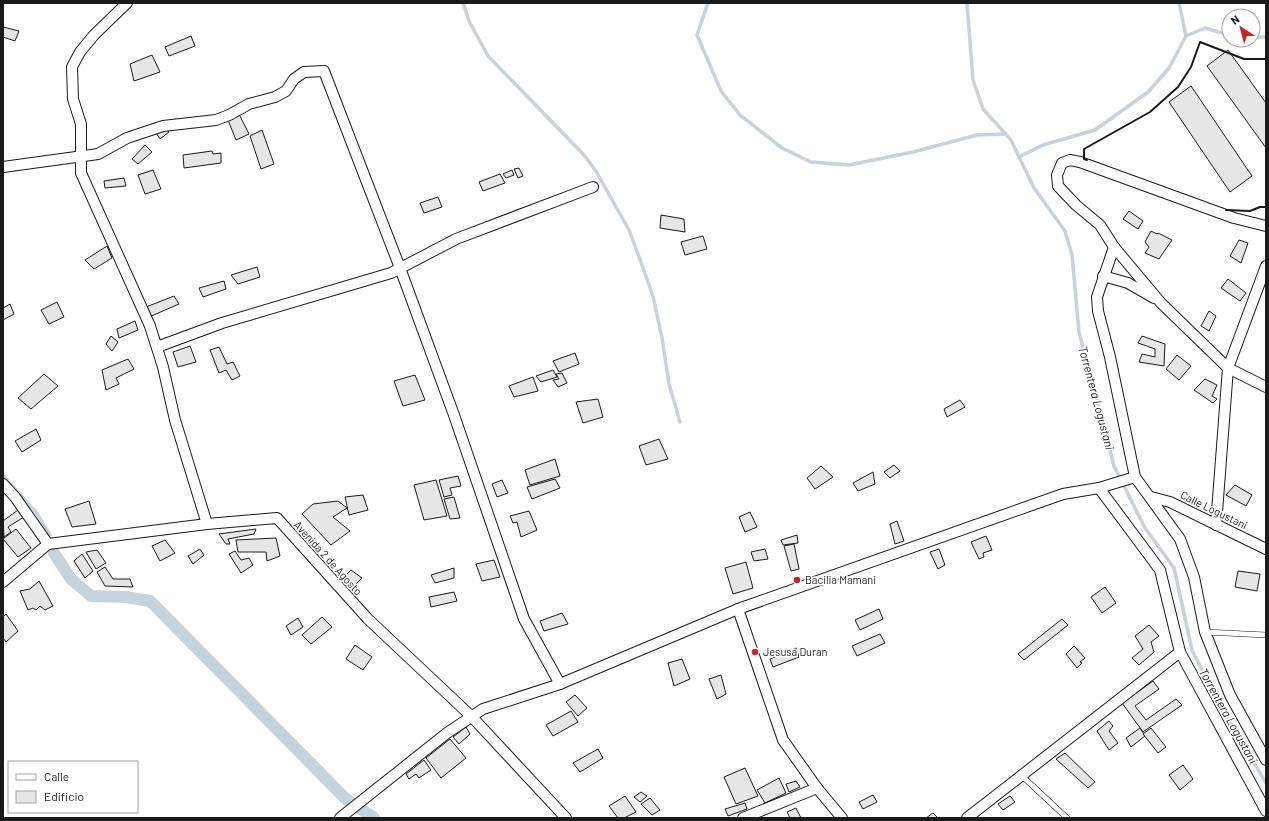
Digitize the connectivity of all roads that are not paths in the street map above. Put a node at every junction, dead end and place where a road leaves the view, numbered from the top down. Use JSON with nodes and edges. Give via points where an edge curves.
{"nodes":[{"id":1,"x":127,"y":3,"type":"edge"},
{"id":2,"x":80,"y":156,"type":"junction"},
{"id":3,"x":3,"y":167,"type":"edge"},
{"id":4,"x":593,"y":187,"type":"dead end"},
{"id":5,"x":1266,"y":226,"type":"edge"},
{"id":6,"x":1114,"y":247,"type":"junction"},
{"id":7,"x":1266,"y":266,"type":"edge"},
{"id":8,"x":400,"y":268,"type":"junction"},
{"id":9,"x":1103,"y":276,"type":"junction"},
{"id":10,"x":1160,"y":303,"type":"junction"},
{"id":11,"x":157,"y":347,"type":"junction"},
{"id":12,"x":1228,"y":368,"type":"junction"},
{"id":13,"x":1266,"y":387,"type":"edge"},
{"id":14,"x":1126,"y":480,"type":"junction"},
{"id":15,"x":3,"y":484,"type":"edge"},
{"id":16,"x":1099,"y":488,"type":"junction"},
{"id":17,"x":1151,"y":497,"type":"junction"},
{"id":18,"x":207,"y":524,"type":"junction"},
{"id":19,"x":1216,"y":525,"type":"junction"},
{"id":20,"x":48,"y":544,"type":"junction"},
{"id":21,"x":1266,"y":549,"type":"edge"},
{"id":22,"x":3,"y":582,"type":"edge"},
{"id":23,"x":738,"y":609,"type":"junction"},
{"id":24,"x":1205,"y":632,"type":"junction"},
{"id":25,"x":1266,"y":635,"type":"edge"},
{"id":26,"x":1180,"y":652,"type":"junction"},
{"id":27,"x":560,"y":684,"type":"junction"},
{"id":28,"x":472,"y":717,"type":"junction"},
{"id":29,"x":1266,"y":760,"type":"edge"},
{"id":30,"x":1021,"y":775,"type":"junction"},
{"id":31,"x":817,"y":788,"type":"junction"},
{"id":32,"x":1266,"y":811,"type":"edge"},
{"id":33,"x":340,"y":818,"type":"edge"},
{"id":34,"x":566,"y":818,"type":"edge"},
{"id":35,"x":743,"y":818,"type":"edge"},
{"id":36,"x":842,"y":818,"type":"edge"},
{"id":37,"x":967,"y":818,"type":"edge"},
{"id":38,"x":1067,"y":818,"type":"edge"}],
"edges":[{"from":1,"to":2,"type":"street","via":[[94,35],[72,67],[73,99],[81,124]]},
{"from":2,"to":3,"type":"street"},
{"from":2,"to":8,"type":"street","via":[[98,154],[127,138],[163,126],[216,120],[249,104],[275,97],[286,91],[294,79],[304,72],[324,71]]},
{"from":2,"to":11,"type":"street","via":[[81,173]]},
{"from":4,"to":8,"type":"street","via":[[456,239]]},
{"from":5,"to":6,"type":"street","via":[[1234,218],[1080,162],[1070,160],[1062,163],[1057,175],[1058,186],[1100,225]]},
{"from":6,"to":9,"type":"street"},
{"from":6,"to":10,"type":"street"},
{"from":7,"to":12,"type":"street"},
{"from":8,"to":11,"type":"street","via":[[391,273],[222,323]]},
{"from":8,"to":27,"type":"street","via":[[524,619]]},
{"from":9,"to":10,"type":"street","via":[[1128,283]]},
{"from":9,"to":14,"type":"street","via":[[1097,297],[1098,311],[1110,357]]},
{"from":10,"to":12,"type":"street"},
{"from":11,"to":18,"type":"street","via":[[175,420]]},
{"from":12,"to":13,"type":"street"},
{"from":12,"to":19,"type":"street"},
{"from":14,"to":16,"type":"street"},
{"from":14,"to":17,"type":"street"},
{"from":15,"to":20,"type":"street"},
{"from":16,"to":23,"type":"street","via":[[1063,494]]},
{"from":16,"to":26,"type":"street","via":[[1160,570]]},
{"from":17,"to":19,"type":"street","name":"Calle Logustani","via":[[1170,502]]},
{"from":17,"to":24,"type":"street","via":[[1180,539],[1186,553],[1194,577]]},
{"from":18,"to":20,"type":"street","name":"Avenida 2 de Agosto"},
{"from":18,"to":28,"type":"street","name":"Avenida 2 de Agosto","via":[[276,518],[368,619]]},
{"from":19,"to":21,"type":"street","name":"Calle Logustani"},
{"from":20,"to":22,"type":"street"},
{"from":23,"to":27,"type":"street"},
{"from":23,"to":31,"type":"street","via":[[783,740]]},
{"from":24,"to":25,"type":"lane"},
{"from":24,"to":29,"type":"street","via":[[1230,694]]},
{"from":26,"to":30,"type":"street"},
{"from":26,"to":32,"type":"street"},
{"from":27,"to":28,"type":"street","via":[[483,709]]},
{"from":28,"to":33,"type":"street","via":[[447,733]]},
{"from":28,"to":34,"type":"street","name":"Avenida 2 de Agosto"},
{"from":30,"to":37,"type":"street"},
{"from":30,"to":38,"type":"lane"},
{"from":31,"to":35,"type":"street"},
{"from":31,"to":36,"type":"street"}]}
